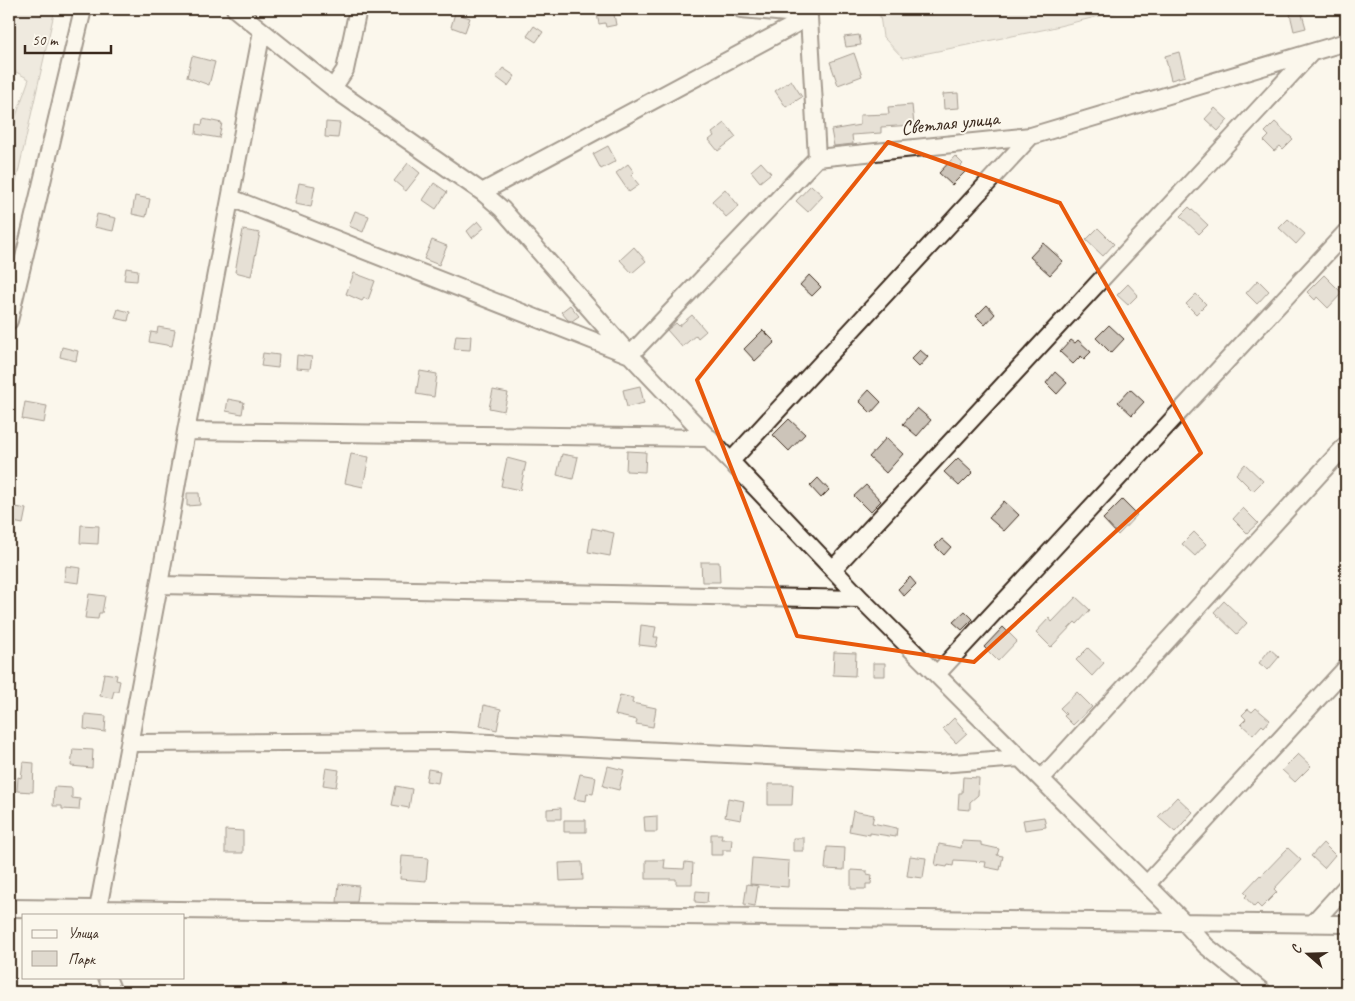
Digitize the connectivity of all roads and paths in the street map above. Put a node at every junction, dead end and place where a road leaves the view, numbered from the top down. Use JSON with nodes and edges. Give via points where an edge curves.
{"nodes":[{"id":1,"x":83,"y":9,"type":"edge"},
{"id":2,"x":235,"y":9,"type":"edge"},
{"id":3,"x":358,"y":9,"type":"edge"},
{"id":4,"x":741,"y":9,"type":"edge"},
{"id":5,"x":809,"y":17,"type":"junction"},
{"id":6,"x":262,"y":31,"type":"junction"},
{"id":7,"x":1346,"y":42,"type":"edge"},
{"id":8,"x":1311,"y":53,"type":"junction"},
{"id":9,"x":333,"y":88,"type":"junction"},
{"id":10,"x":1031,"y":136,"type":"junction"},
{"id":11,"x":816,"y":158,"type":"junction"},
{"id":12,"x":482,"y":192,"type":"junction"},
{"id":13,"x":231,"y":198,"type":"junction"},
{"id":14,"x":1346,"y":232,"type":"edge"},
{"id":15,"x":9,"y":322,"type":"edge"},
{"id":16,"x":630,"y":355,"type":"junction"},
{"id":17,"x":186,"y":431,"type":"junction"},
{"id":18,"x":710,"y":438,"type":"junction"},
{"id":19,"x":1346,"y":445,"type":"edge"},
{"id":20,"x":731,"y":461,"type":"junction"},
{"id":21,"x":833,"y":569,"type":"junction"},
{"id":22,"x":160,"y":585,"type":"junction"},
{"id":23,"x":861,"y":599,"type":"junction"},
{"id":24,"x":1346,"y":668,"type":"edge"},
{"id":25,"x":937,"y":674,"type":"junction"},
{"id":26,"x":130,"y":743,"type":"junction"},
{"id":27,"x":1020,"y":758,"type":"junction"},
{"id":28,"x":1041,"y":779,"type":"junction"},
{"id":29,"x":1147,"y":884,"type":"junction"},
{"id":30,"x":1346,"y":887,"type":"edge"},
{"id":31,"x":9,"y":908,"type":"edge"},
{"id":32,"x":98,"y":912,"type":"edge"},
{"id":33,"x":1186,"y":923,"type":"junction"},
{"id":34,"x":1312,"y":924,"type":"junction"},
{"id":35,"x":1346,"y":924,"type":"edge"},
{"id":36,"x":107,"y":978,"type":"edge"},
{"id":37,"x":113,"y":992,"type":"edge"},
{"id":38,"x":1263,"y":992,"type":"edge"}],
"edges":[{"from":1,"to":15,"type":"street"},
{"from":2,"to":6,"type":"street"},
{"from":3,"to":9,"type":"street","via":[[345,70]]},
{"from":4,"to":5,"type":"street"},
{"from":5,"to":11,"type":"street"},
{"from":5,"to":12,"type":"street"},
{"from":6,"to":9,"type":"street"},
{"from":6,"to":13,"type":"street"},
{"from":7,"to":8,"type":"street","name":"Светлая улица"},
{"from":8,"to":10,"type":"street","name":"Светлая улица"},
{"from":8,"to":21,"type":"street"},
{"from":9,"to":12,"type":"street"},
{"from":10,"to":11,"type":"street","name":"Светлая улица"},
{"from":10,"to":20,"type":"street"},
{"from":11,"to":16,"type":"street"},
{"from":12,"to":16,"type":"street","via":[[502,209]]},
{"from":13,"to":16,"type":"street"},
{"from":13,"to":17,"type":"street"},
{"from":14,"to":25,"type":"street"},
{"from":16,"to":18,"type":"street"},
{"from":17,"to":18,"type":"street"},
{"from":17,"to":22,"type":"street"},
{"from":18,"to":20,"type":"street"},
{"from":19,"to":28,"type":"street"},
{"from":20,"to":21,"type":"street"},
{"from":21,"to":23,"type":"street"},
{"from":22,"to":23,"type":"street"},
{"from":22,"to":26,"type":"street"},
{"from":23,"to":25,"type":"street"},
{"from":24,"to":29,"type":"street"},
{"from":25,"to":27,"type":"street"},
{"from":26,"to":27,"type":"street","via":[[449,741],[939,764]]},
{"from":26,"to":32,"type":"street"},
{"from":27,"to":28,"type":"street"},
{"from":28,"to":29,"type":"street"},
{"from":29,"to":33,"type":"street"},
{"from":30,"to":34,"type":"street"},
{"from":31,"to":32,"type":"street"},
{"from":32,"to":33,"type":"street"},
{"from":33,"to":34,"type":"street"},
{"from":33,"to":38,"type":"street","via":[[1206,946]]},
{"from":34,"to":35,"type":"street"},
{"from":36,"to":37,"type":"street"}]}
